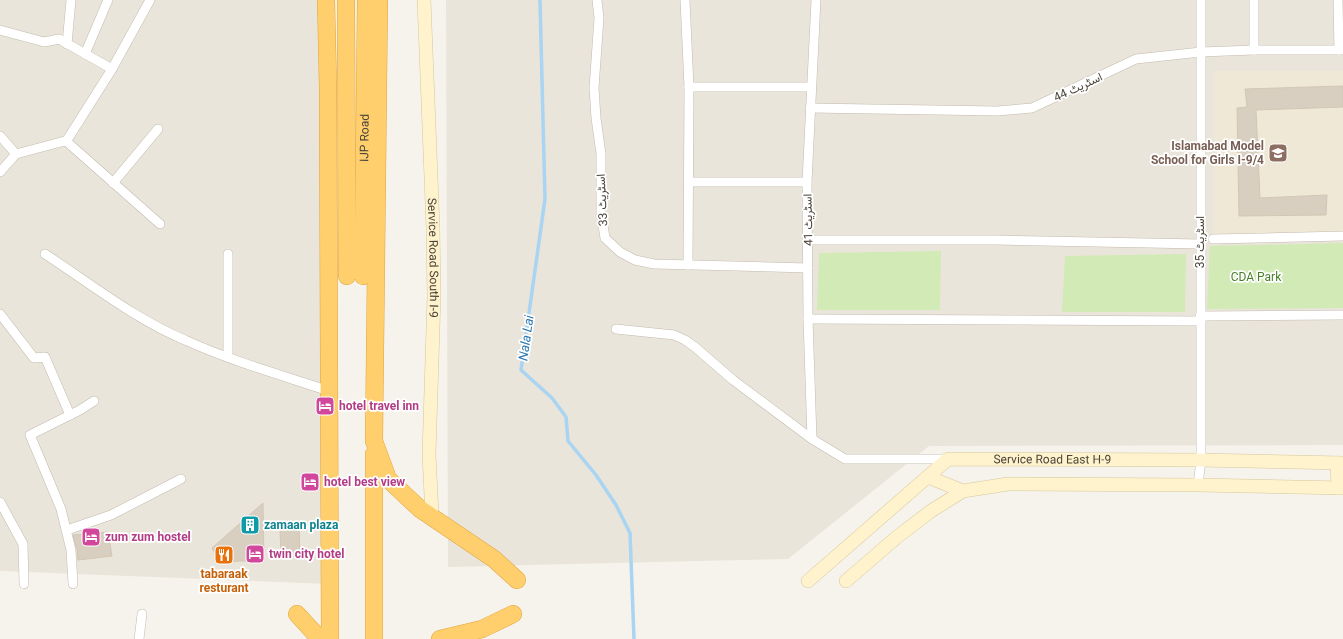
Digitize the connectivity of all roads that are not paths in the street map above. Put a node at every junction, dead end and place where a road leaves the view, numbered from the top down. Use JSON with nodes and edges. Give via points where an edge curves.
{"nodes":[{"id":1,"x":71,"y":0,"type":"edge"},
{"id":2,"x":108,"y":0,"type":"edge"},
{"id":3,"x":150,"y":0,"type":"edge"},
{"id":4,"x":326,"y":0,"type":"edge"},
{"id":5,"x":346,"y":0,"type":"edge"},
{"id":6,"x":366,"y":0,"type":"edge"},
{"id":7,"x":379,"y":0,"type":"edge"},
{"id":8,"x":424,"y":0,"type":"edge"},
{"id":9,"x":597,"y":0,"type":"edge"},
{"id":10,"x":685,"y":0,"type":"edge"},
{"id":11,"x":816,"y":0,"type":"edge"},
{"id":12,"x":1201,"y":0,"type":"edge"},
{"id":13,"x":1254,"y":0,"type":"edge"},
{"id":14,"x":1338,"y":0,"type":"edge"},
{"id":15,"x":0,"y":30,"type":"edge"},
{"id":16,"x":67,"y":44,"type":"junction"},
{"id":17,"x":1254,"y":50,"type":"junction"},
{"id":18,"x":1341,"y":50,"type":"edge"},
{"id":19,"x":1200,"y":52,"type":"junction"},
{"id":20,"x":85,"y":54,"type":"junction"},
{"id":21,"x":112,"y":69,"type":"junction"},
{"id":22,"x":689,"y":87,"type":"junction"},
{"id":23,"x":811,"y":87,"type":"junction"},
{"id":24,"x":810,"y":108,"type":"junction"},
{"id":25,"x":158,"y":128,"type":"dead end"},
{"id":26,"x":0,"y":136,"type":"edge"},
{"id":27,"x":66,"y":141,"type":"junction"},
{"id":28,"x":16,"y":154,"type":"junction"},
{"id":29,"x":0,"y":172,"type":"edge"},
{"id":30,"x":688,"y":182,"type":"junction"},
{"id":31,"x":807,"y":182,"type":"junction"},
{"id":32,"x":113,"y":184,"type":"junction"},
{"id":33,"x":160,"y":224,"type":"dead end"},
{"id":34,"x":1343,"y":236,"type":"edge"},
{"id":35,"x":1213,"y":239,"type":"dead end"},
{"id":36,"x":808,"y":240,"type":"junction"},
{"id":37,"x":1200,"y":244,"type":"junction"},
{"id":38,"x":45,"y":254,"type":"dead end"},
{"id":39,"x":228,"y":254,"type":"dead end"},
{"id":40,"x":688,"y":265,"type":"junction"},
{"id":41,"x":808,"y":268,"type":"junction"},
{"id":42,"x":0,"y":314,"type":"edge"},
{"id":43,"x":1343,"y":315,"type":"edge"},
{"id":44,"x":1200,"y":318,"type":"junction"},
{"id":45,"x":808,"y":319,"type":"junction"},
{"id":46,"x":616,"y":329,"type":"dead end"},
{"id":47,"x":228,"y":357,"type":"junction"},
{"id":48,"x":329,"y":391,"type":"junction"},
{"id":49,"x":94,"y":401,"type":"dead end"},
{"id":50,"x":70,"y":415,"type":"junction"},
{"id":51,"x":812,"y":439,"type":"junction"},
{"id":52,"x":374,"y":441,"type":"junction"},
{"id":53,"x":948,"y":459,"type":"junction"},
{"id":54,"x":1201,"y":460,"type":"junction"},
{"id":55,"x":1340,"y":463,"type":"edge"},
{"id":56,"x":928,"y":477,"type":"junction"},
{"id":57,"x":181,"y":479,"type":"dead end"},
{"id":58,"x":1198,"y":485,"type":"junction"},
{"id":59,"x":1340,"y":488,"type":"edge"},
{"id":60,"x":963,"y":491,"type":"junction"},
{"id":61,"x":0,"y":502,"type":"edge"},
{"id":62,"x":432,"y":516,"type":"junction"},
{"id":63,"x":67,"y":530,"type":"junction"},
{"id":64,"x":517,"y":580,"type":"dead end"},
{"id":65,"x":808,"y":581,"type":"dead end"},
{"id":66,"x":846,"y":581,"type":"dead end"},
{"id":67,"x":24,"y":584,"type":"dead end"},
{"id":68,"x":73,"y":584,"type":"dead end"},
{"id":69,"x":142,"y":614,"type":"dead end"},
{"id":70,"x":297,"y":614,"type":"dead end"},
{"id":71,"x":512,"y":614,"type":"dead end"},
{"id":72,"x":139,"y":639,"type":"edge"},
{"id":73,"x":320,"y":639,"type":"edge"},
{"id":74,"x":330,"y":639,"type":"edge"},
{"id":75,"x":374,"y":639,"type":"edge"},
{"id":76,"x":440,"y":639,"type":"edge"}],
"edges":[{"from":1,"to":16,"type":"street"},
{"from":2,"to":20,"type":"street"},
{"from":3,"to":21,"type":"street"},
{"from":4,"to":48,"type":"highway"},
{"from":5,"to":6,"type":"highway","name":"IJP Road","via":[[355,276]]},
{"from":7,"to":52,"type":"highway"},
{"from":8,"to":62,"type":"main road","name":"Service Road South I-9","via":[[433,228],[434,296],[429,454]]},
{"from":9,"to":40,"type":"street","name":"اسٹریٹ 33","via":[[599,18],[594,88],[600,154],[601,213],[605,238],[620,252],[636,260],[654,264]]},
{"from":10,"to":22,"type":"street"},
{"from":11,"to":23,"type":"street","name":"اسٹریٹ 41"},
{"from":12,"to":19,"type":"street","name":"اسٹریٹ 35"},
{"from":13,"to":17,"type":"street"},
{"from":14,"to":18,"type":"street"},
{"from":15,"to":16,"type":"street","via":[[44,42],[59,39]]},
{"from":16,"to":20,"type":"street"},
{"from":17,"to":18,"type":"street","name":"اسٹریٹ 44"},
{"from":17,"to":19,"type":"street","name":"اسٹریٹ 44"},
{"from":19,"to":24,"type":"street","name":"اسٹریٹ 44","via":[[1136,59],[1032,108],[997,111]]},
{"from":19,"to":37,"type":"street","name":"اسٹریٹ 35"},
{"from":20,"to":21,"type":"street"},
{"from":21,"to":27,"type":"street"},
{"from":22,"to":23,"type":"street"},
{"from":22,"to":30,"type":"street"},
{"from":23,"to":24,"type":"street","name":"اسٹریٹ 41"},
{"from":24,"to":31,"type":"street","name":"اسٹریٹ 41"},
{"from":25,"to":32,"type":"street"},
{"from":26,"to":28,"type":"street"},
{"from":27,"to":28,"type":"street"},
{"from":27,"to":32,"type":"street"},
{"from":28,"to":29,"type":"street"},
{"from":30,"to":31,"type":"street"},
{"from":30,"to":40,"type":"street"},
{"from":31,"to":36,"type":"street","name":"اسٹریٹ 41"},
{"from":32,"to":33,"type":"street"},
{"from":34,"to":35,"type":"street"},
{"from":36,"to":37,"type":"street"},
{"from":36,"to":41,"type":"street","name":"اسٹریٹ 41"},
{"from":37,"to":44,"type":"street","name":"اسٹریٹ 35"},
{"from":38,"to":47,"type":"street","via":[[140,317],[184,340]]},
{"from":39,"to":47,"type":"street"},
{"from":40,"to":41,"type":"street","name":"اسٹریٹ 33"},
{"from":41,"to":45,"type":"street","name":"اسٹریٹ 41"},
{"from":42,"to":50,"type":"street","via":[[34,358],[45,357]]},
{"from":43,"to":44,"type":"street"},
{"from":44,"to":45,"type":"street"},
{"from":44,"to":54,"type":"street","name":"اسٹریٹ 35"},
{"from":45,"to":51,"type":"street","name":"اسٹریٹ 41"},
{"from":46,"to":51,"type":"street","via":[[674,335],[685,340],[733,380]]},
{"from":47,"to":48,"type":"street"},
{"from":48,"to":74,"type":"highway"},
{"from":49,"to":50,"type":"street"},
{"from":50,"to":63,"type":"street","via":[[30,435],[61,509]]},
{"from":51,"to":53,"type":"street","via":[[845,459]]},
{"from":52,"to":62,"type":"highway","via":[[388,479],[420,509]]},
{"from":52,"to":75,"type":"highway"},
{"from":53,"to":54,"type":"main road","name":"Service Road East H-9"},
{"from":53,"to":56,"type":"main road"},
{"from":54,"to":55,"type":"main road","name":"Service Road East H-9"},
{"from":54,"to":58,"type":"street","name":"اسٹریٹ 35"},
{"from":55,"to":59,"type":"main road"},
{"from":56,"to":60,"type":"main road"},
{"from":56,"to":65,"type":"main road"},
{"from":57,"to":63,"type":"street","via":[[111,515]]},
{"from":58,"to":59,"type":"main road","name":"Service Road East H-9"},
{"from":58,"to":60,"type":"main road","name":"Service Road East H-9","via":[[1008,484]]},
{"from":60,"to":66,"type":"main road","name":"Service Road East H-9","via":[[897,537]]},
{"from":61,"to":67,"type":"street","via":[[24,544]]},
{"from":62,"to":64,"type":"highway","via":[[494,559]]},
{"from":63,"to":68,"type":"street"},
{"from":69,"to":72,"type":"street"},
{"from":70,"to":73,"type":"highway"},
{"from":71,"to":76,"type":"highway","via":[[482,629]]}]}
